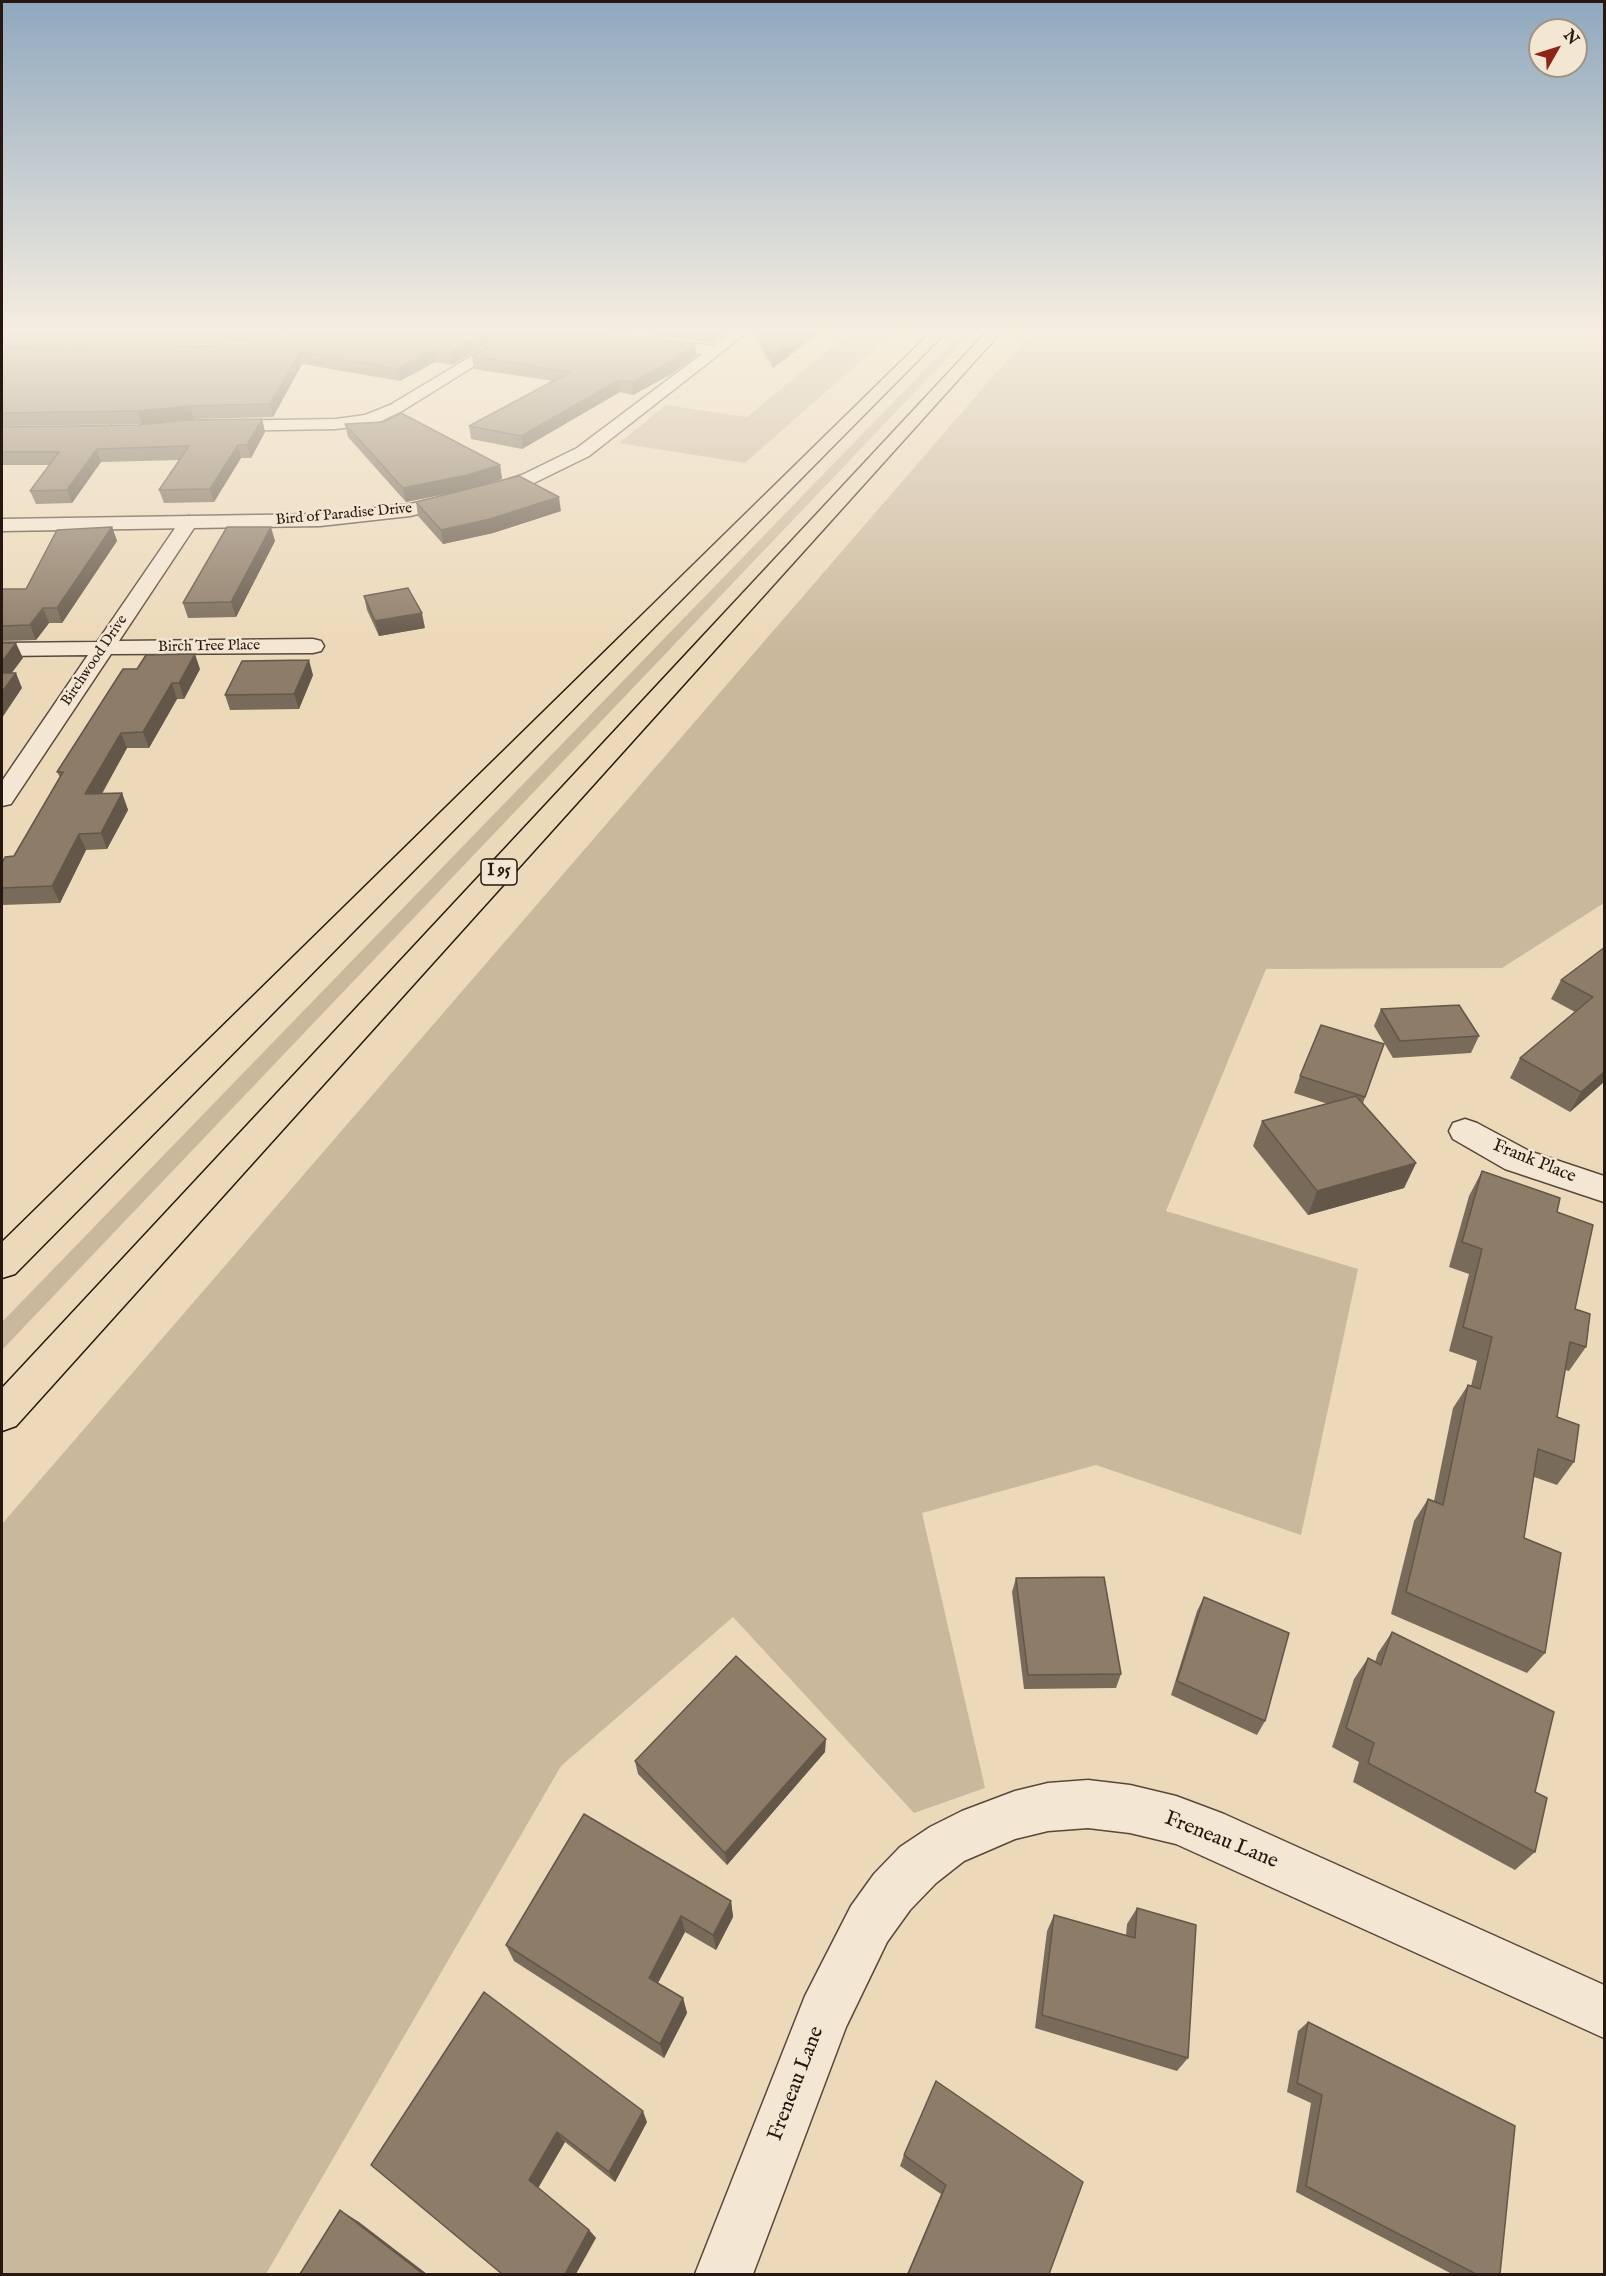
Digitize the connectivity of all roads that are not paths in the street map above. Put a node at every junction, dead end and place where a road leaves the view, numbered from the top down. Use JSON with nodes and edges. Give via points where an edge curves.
{"nodes":[{"id":1,"x":603,"y":436,"type":"edge"},
{"id":2,"x":834,"y":436,"type":"edge"},
{"id":3,"x":899,"y":436,"type":"edge"},
{"id":4,"x":189,"y":522,"type":"junction"},
{"id":5,"x":2,"y":525,"type":"edge"},
{"id":6,"x":313,"y":646,"type":"dead end"},
{"id":7,"x":104,"y":648,"type":"junction"},
{"id":8,"x":2,"y":650,"type":"edge"},
{"id":9,"x":2,"y":799,"type":"edge"},
{"id":10,"x":1465,"y":1131,"type":"dead end"},
{"id":11,"x":1605,"y":1189,"type":"edge"},
{"id":12,"x":2,"y":1264,"type":"edge"},
{"id":13,"x":2,"y":1414,"type":"edge"},
{"id":14,"x":1605,"y":2012,"type":"edge"},
{"id":15,"x":724,"y":2274,"type":"edge"}],
"edges":[{"from":1,"to":4,"type":"street","name":"Bird of Paradise Drive","via":[[544,472],[432,506],[300,521]]},
{"from":2,"to":12,"type":"highway"},
{"from":3,"to":13,"type":"highway","number":"I 95"},
{"from":4,"to":5,"type":"street","name":"Bird of Paradise Drive"},
{"from":4,"to":7,"type":"street","name":"Birchwood Drive"},
{"from":6,"to":7,"type":"street","name":"Birch Tree Place"},
{"from":7,"to":8,"type":"street","name":"Birch Tree Place"},
{"from":7,"to":9,"type":"street","name":"Birchwood Drive"},
{"from":10,"to":11,"type":"street","name":"Frank Place","via":[[1517,1160]]},
{"from":14,"to":15,"type":"street","name":"Freneau Lane","via":[[1176,1820],[1088,1804],[1015,1815],[947,1844],[918,1865],[869,1924],[824,2015]]}]}
